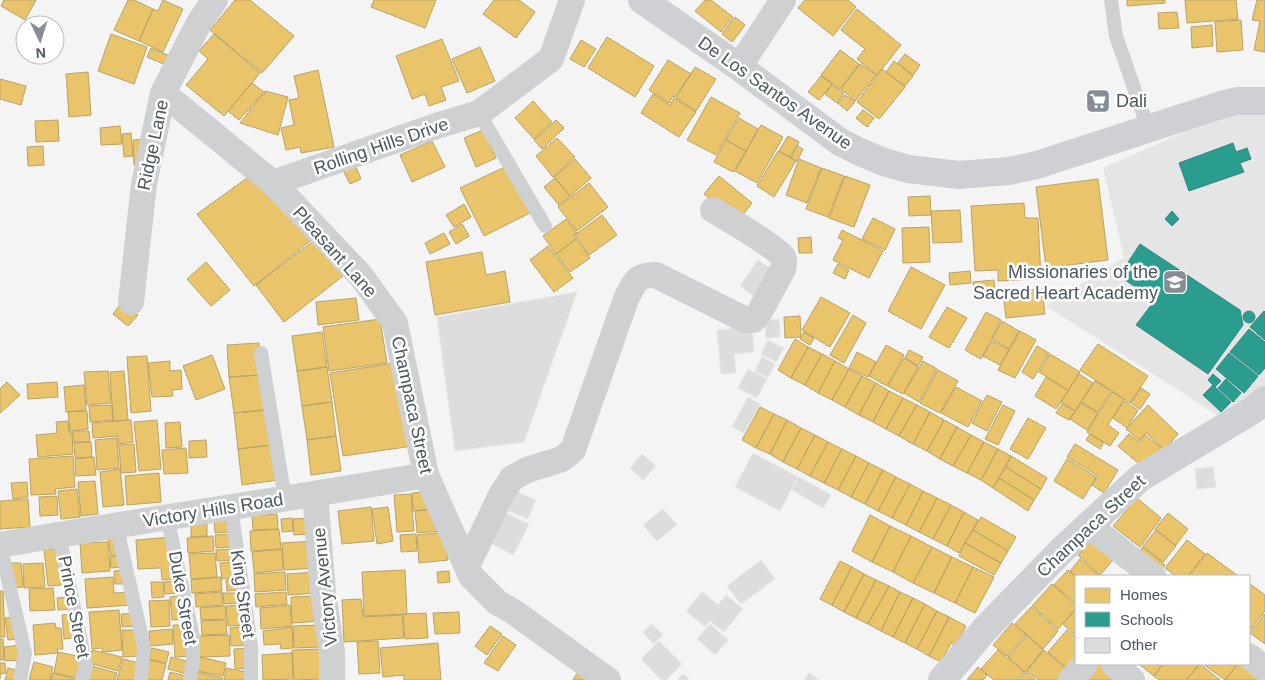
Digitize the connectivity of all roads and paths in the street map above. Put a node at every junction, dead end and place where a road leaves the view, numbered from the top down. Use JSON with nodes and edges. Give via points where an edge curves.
{"nodes":[{"id":1,"x":215,"y":0,"type":"edge"},
{"id":2,"x":572,"y":0,"type":"edge"},
{"id":3,"x":642,"y":0,"type":"edge"},
{"id":4,"x":783,"y":0,"type":"edge"},
{"id":5,"x":1110,"y":0,"type":"edge"},
{"id":6,"x":739,"y":67,"type":"junction"},
{"id":7,"x":163,"y":93,"type":"junction"},
{"id":8,"x":1265,"y":101,"type":"edge"},
{"id":9,"x":480,"y":114,"type":"junction"},
{"id":10,"x":1148,"y":128,"type":"junction"},
{"id":11,"x":273,"y":183,"type":"junction"},
{"id":12,"x":713,"y":210,"type":"dead end"},
{"id":13,"x":545,"y":226,"type":"dead end"},
{"id":14,"x":131,"y":302,"type":"dead end"},
{"id":15,"x":395,"y":324,"type":"joint"},
{"id":16,"x":262,"y":354,"type":"dead end"},
{"id":17,"x":1265,"y":400,"type":"edge"},
{"id":18,"x":426,"y":475,"type":"junction"},
{"id":19,"x":315,"y":494,"type":"junction"},
{"id":20,"x":285,"y":498,"type":"junction"},
{"id":21,"x":231,"y":508,"type":"junction"},
{"id":22,"x":167,"y":517,"type":"junction"},
{"id":23,"x":116,"y":524,"type":"junction"},
{"id":24,"x":1088,"y":525,"type":"junction"},
{"id":25,"x":60,"y":535,"type":"junction"},
{"id":26,"x":0,"y":545,"type":"edge"},
{"id":27,"x":467,"y":566,"type":"junction"},
{"id":28,"x":1152,"y":575,"type":"edge"},
{"id":29,"x":1250,"y":657,"type":"edge"},
{"id":30,"x":1084,"y":665,"type":"edge"},
{"id":31,"x":1115,"y":665,"type":"edge"},
{"id":32,"x":1265,"y":669,"type":"edge"},
{"id":33,"x":20,"y":680,"type":"edge"},
{"id":34,"x":82,"y":680,"type":"edge"},
{"id":35,"x":140,"y":680,"type":"edge"},
{"id":36,"x":190,"y":680,"type":"edge"},
{"id":37,"x":251,"y":680,"type":"edge"},
{"id":38,"x":332,"y":680,"type":"edge"},
{"id":39,"x":608,"y":680,"type":"edge"},
{"id":40,"x":942,"y":680,"type":"edge"},
{"id":41,"x":1072,"y":680,"type":"edge"},
{"id":42,"x":1132,"y":680,"type":"edge"}],
"edges":[{"from":1,"to":7,"type":"street","name":"Ridge Lane","via":[[200,21]]},
{"from":2,"to":9,"type":"street","name":"Rolling Hills Drive","via":[[551,59]]},
{"from":3,"to":6,"type":"street","name":"De Los Santos Avenue"},
{"from":4,"to":6,"type":"street"},
{"from":5,"to":10,"type":"lane","via":[[1116,36]]},
{"from":6,"to":10,"type":"street","name":"De Los Santos Avenue","via":[[840,142],[862,154],[936,173],[984,174],[1037,165]]},
{"from":7,"to":11,"type":"street"},
{"from":7,"to":14,"type":"street","name":"Ridge Lane","via":[[144,184]]},
{"from":8,"to":10,"type":"street","name":"De Los Santos Avenue","via":[[1237,101]]},
{"from":9,"to":11,"type":"street","name":"Rolling Hills Drive","via":[[436,126]]},
{"from":9,"to":13,"type":"lane"},
{"from":11,"to":15,"type":"street","name":"Pleasant Lane","via":[[361,276]]},
{"from":12,"to":27,"type":"street","via":[[782,256],[783,269],[758,315],[746,320],[656,275],[644,275],[636,280],[626,299],[573,450],[562,459],[512,478]]},
{"from":15,"to":18,"type":"street","name":"Champaca Street"},
{"from":16,"to":20,"type":"lane"},
{"from":17,"to":24,"type":"street","name":"Champaca Street","via":[[1140,478]]},
{"from":18,"to":19,"type":"street","name":"Victory Hills Road"},
{"from":18,"to":27,"type":"street","name":"Champaca Street"},
{"from":19,"to":20,"type":"street","name":"Victory Hills Road"},
{"from":19,"to":38,"type":"street","name":"Victory Avenue","via":[[332,652]]},
{"from":20,"to":21,"type":"street","name":"Victory Hills Road"},
{"from":21,"to":22,"type":"street","name":"Victory Hills Road"},
{"from":21,"to":37,"type":"lane","name":"King Street","via":[[251,646]]},
{"from":22,"to":23,"type":"street","name":"Victory Hills Road"},
{"from":22,"to":36,"type":"lane","name":"Duke Street","via":[[193,637]]},
{"from":23,"to":25,"type":"street","name":"Victory Hills Road"},
{"from":23,"to":35,"type":"lane","via":[[144,647]]},
{"from":24,"to":28,"type":"street"},
{"from":24,"to":40,"type":"street","name":"Champaca Street","via":[[985,629]]},
{"from":25,"to":26,"type":"street","name":"Victory Hills Road"},
{"from":25,"to":34,"type":"lane","name":"Prince Street","via":[[86,666]]},
{"from":26,"to":33,"type":"lane","via":[[25,653]]},
{"from":27,"to":39,"type":"street","name":"Champaca Street","via":[[472,576],[498,603]]},
{"from":29,"to":32,"type":"street"},
{"from":30,"to":41,"type":"street"},
{"from":31,"to":42,"type":"street"}]}
